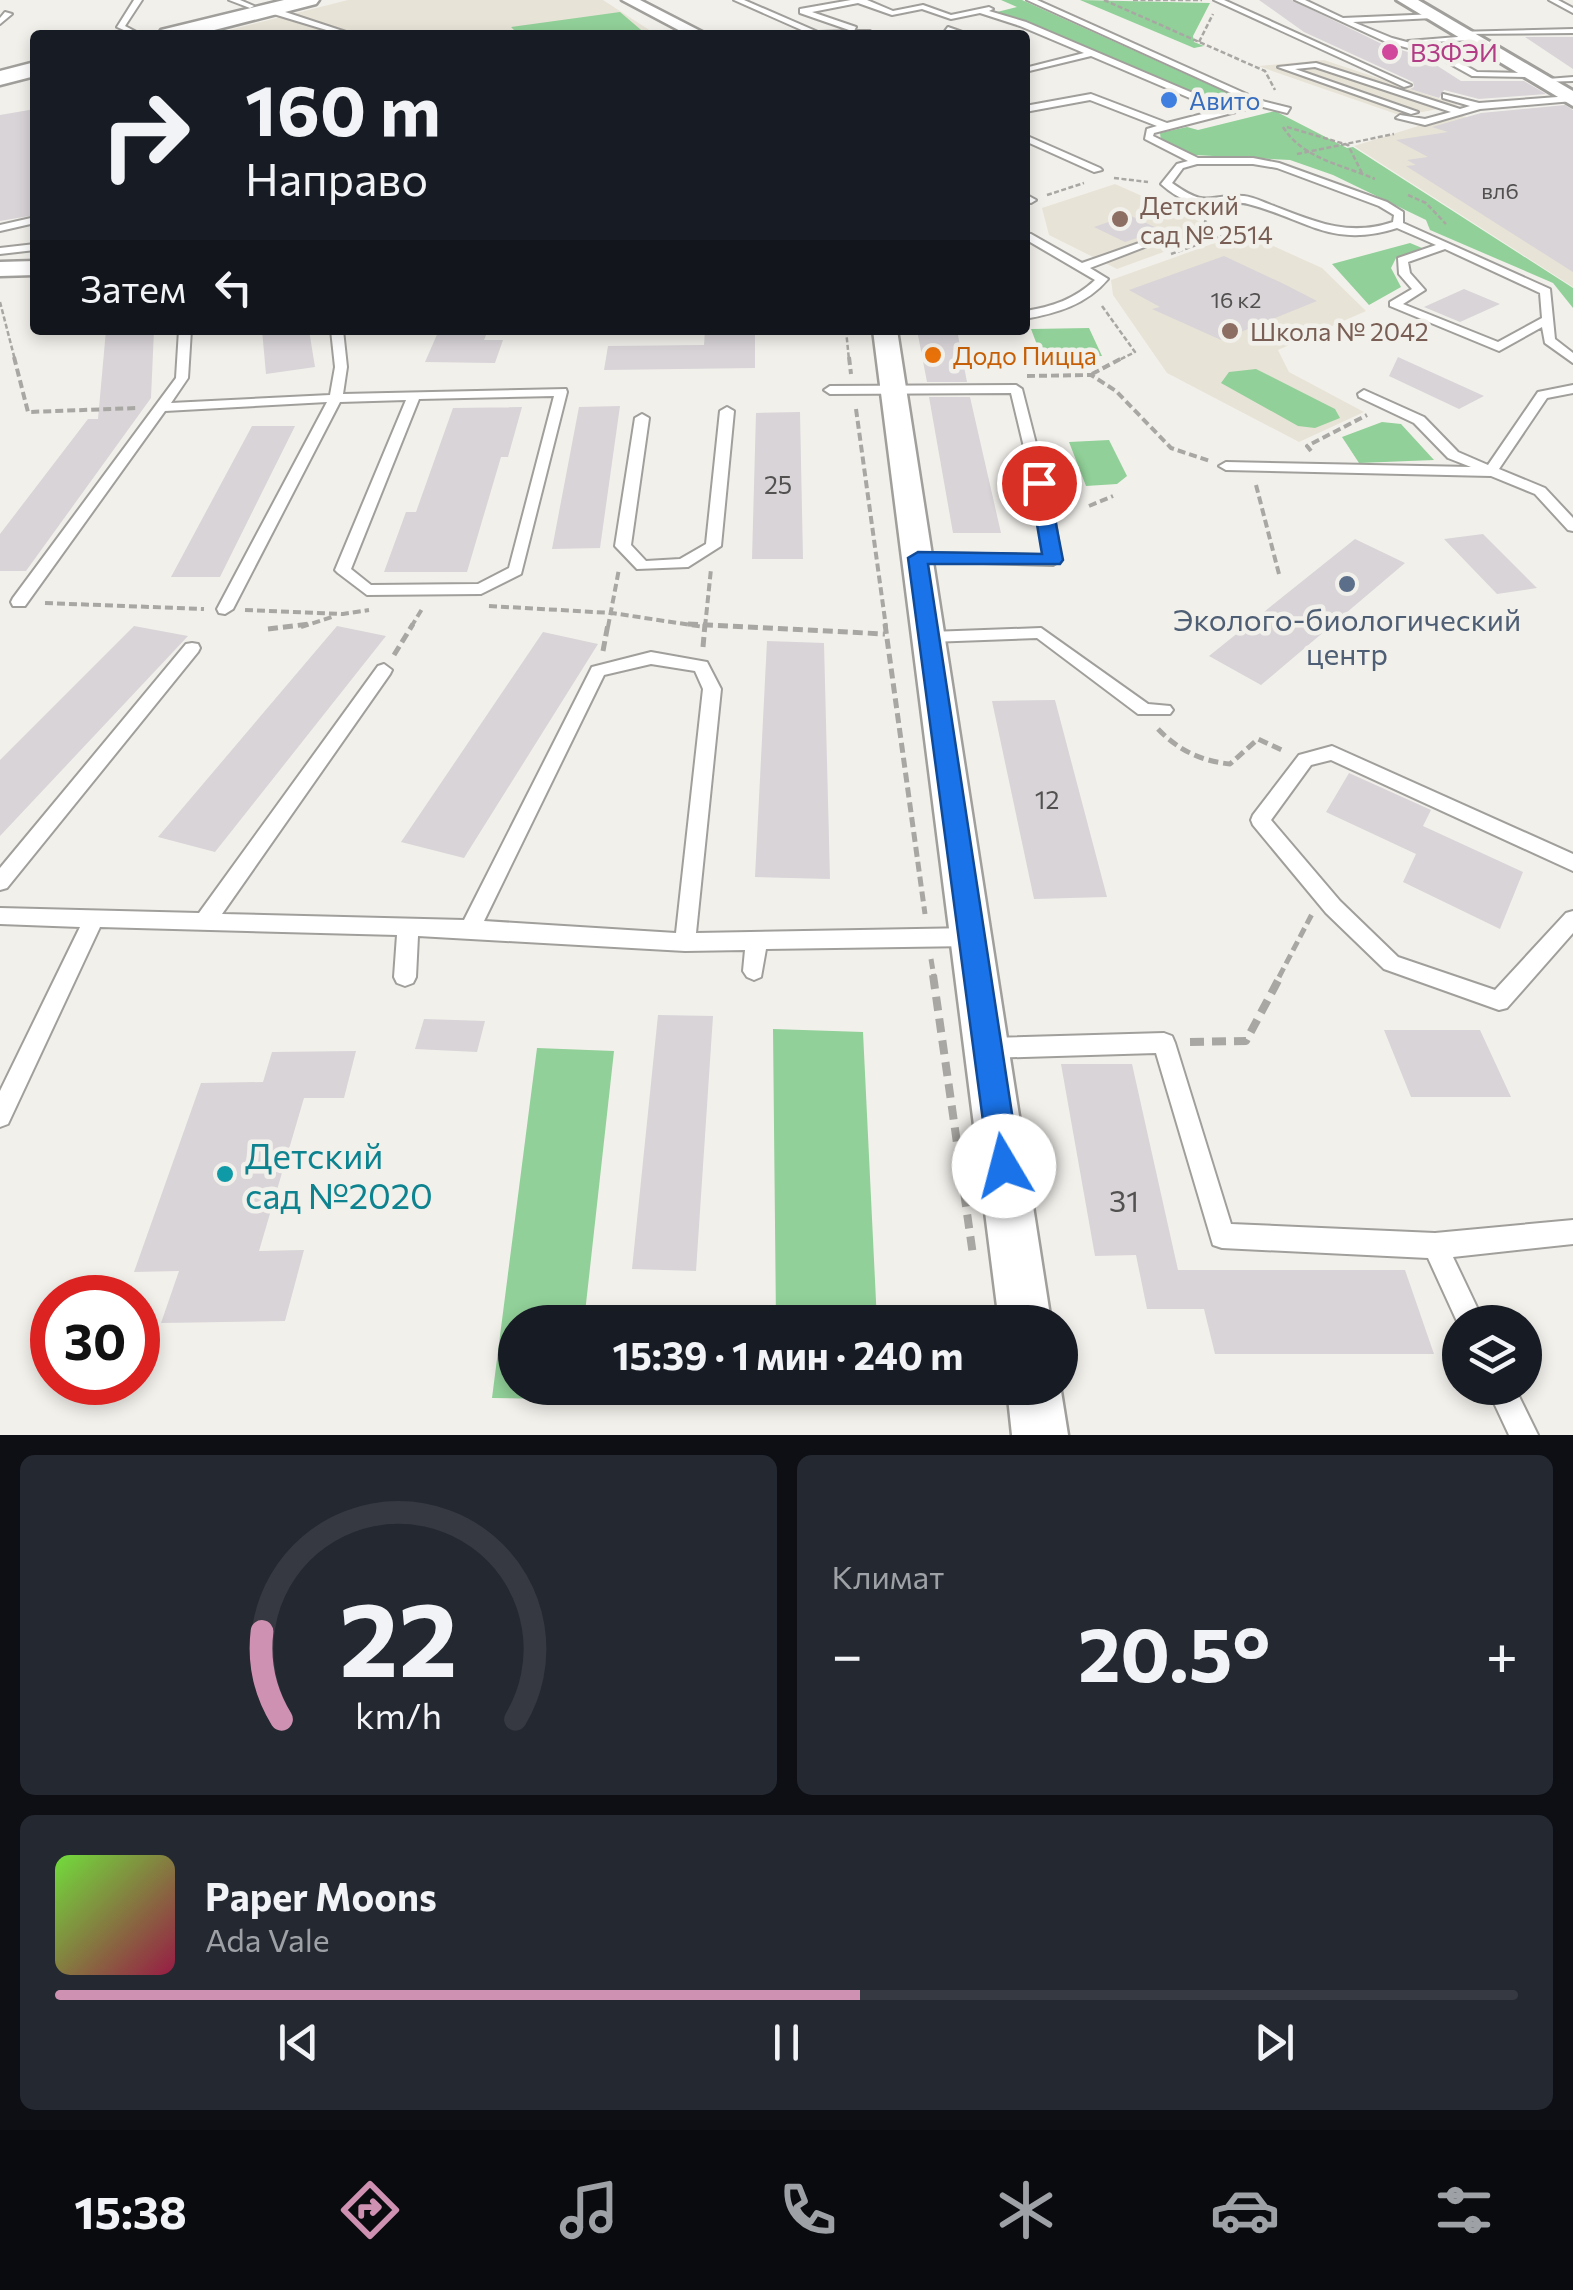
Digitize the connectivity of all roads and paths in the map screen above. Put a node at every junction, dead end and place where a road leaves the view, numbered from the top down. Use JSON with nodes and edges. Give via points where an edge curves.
{"nodes":[{"id":1,"x":138,"y":0,"type":"edge"},
{"id":2,"x":309,"y":0,"type":"edge"},
{"id":3,"x":628,"y":0,"type":"edge"},
{"id":4,"x":738,"y":0,"type":"edge"},
{"id":5,"x":861,"y":0,"type":"edge"},
{"id":6,"x":1031,"y":0,"type":"edge"},
{"id":7,"x":1104,"y":0,"type":"edge"},
{"id":8,"x":1133,"y":0,"type":"edge"},
{"id":9,"x":1210,"y":0,"type":"edge"},
{"id":10,"x":1299,"y":0,"type":"edge"},
{"id":11,"x":1406,"y":0,"type":"edge"},
{"id":12,"x":1552,"y":0,"type":"edge"},
{"id":13,"x":1220,"y":1,"type":"edge"},
{"id":14,"x":257,"y":4,"type":"edge"},
{"id":15,"x":982,"y":5,"type":"edge"},
{"id":16,"x":1573,"y":11,"type":"edge"},
{"id":17,"x":8,"y":14,"type":"dead end"},
{"id":18,"x":1433,"y":16,"type":"junction"},
{"id":19,"x":1342,"y":20,"type":"junction"},
{"id":20,"x":0,"y":22,"type":"edge"},
{"id":21,"x":127,"y":30,"type":"edge"},
{"id":22,"x":157,"y":30,"type":"edge"},
{"id":23,"x":183,"y":30,"type":"edge"},
{"id":24,"x":335,"y":30,"type":"edge"},
{"id":25,"x":690,"y":30,"type":"edge"},
{"id":26,"x":808,"y":30,"type":"edge"},
{"id":27,"x":858,"y":30,"type":"edge"},
{"id":28,"x":1570,"y":30,"type":"edge"},
{"id":29,"x":1464,"y":35,"type":"junction"},
{"id":30,"x":1199,"y":42,"type":"junction"},
{"id":31,"x":1397,"y":42,"type":"junction"},
{"id":32,"x":1211,"y":48,"type":"junction"},
{"id":33,"x":1194,"y":50,"type":"dead end"},
{"id":34,"x":1089,"y":54,"type":"junction"},
{"id":35,"x":30,"y":62,"type":"edge"},
{"id":36,"x":1030,"y":69,"type":"edge"},
{"id":37,"x":0,"y":70,"type":"edge"},
{"id":38,"x":30,"y":70,"type":"edge"},
{"id":39,"x":1536,"y":77,"type":"junction"},
{"id":40,"x":0,"y":78,"type":"edge"},
{"id":41,"x":1572,"y":93,"type":"edge"},
{"id":42,"x":1274,"y":95,"type":"dead end"},
{"id":43,"x":1030,"y":102,"type":"edge"},
{"id":44,"x":1480,"y":102,"type":"junction"},
{"id":45,"x":1260,"y":103,"type":"junction"},
{"id":46,"x":1038,"y":106,"type":"junction"},
{"id":47,"x":1030,"y":108,"type":"edge"},
{"id":48,"x":1287,"y":110,"type":"joint"},
{"id":49,"x":1227,"y":111,"type":"junction"},
{"id":50,"x":1375,"y":111,"type":"dead end"},
{"id":51,"x":1414,"y":112,"type":"dead end"},
{"id":52,"x":1458,"y":112,"type":"junction"},
{"id":53,"x":1425,"y":122,"type":"junction"},
{"id":54,"x":1166,"y":126,"type":"junction"},
{"id":55,"x":1030,"y":140,"type":"edge"},
{"id":56,"x":1310,"y":152,"type":"junction"},
{"id":57,"x":1196,"y":161,"type":"junction"},
{"id":58,"x":1253,"y":161,"type":"junction"},
{"id":59,"x":1097,"y":170,"type":"dead end"},
{"id":60,"x":1362,"y":173,"type":"dead end"},
{"id":61,"x":30,"y":221,"type":"edge"},
{"id":62,"x":1398,"y":224,"type":"junction"},
{"id":63,"x":0,"y":228,"type":"edge"},
{"id":64,"x":1030,"y":238,"type":"edge"},
{"id":65,"x":1164,"y":238,"type":"dead end"},
{"id":66,"x":1444,"y":246,"type":"junction"},
{"id":67,"x":30,"y":248,"type":"edge"},
{"id":68,"x":0,"y":251,"type":"edge"},
{"id":69,"x":1084,"y":266,"type":"junction"},
{"id":70,"x":30,"y":268,"type":"edge"},
{"id":71,"x":0,"y":270,"type":"edge"},
{"id":72,"x":1092,"y":292,"type":"junction"},
{"id":73,"x":0,"y":302,"type":"edge"},
{"id":74,"x":1030,"y":314,"type":"edge"},
{"id":75,"x":1548,"y":320,"type":"junction"},
{"id":76,"x":185,"y":335,"type":"edge"},
{"id":77,"x":338,"y":335,"type":"edge"},
{"id":78,"x":848,"y":335,"type":"edge"},
{"id":79,"x":884,"y":335,"type":"edge"},
{"id":80,"x":1570,"y":354,"type":"edge"},
{"id":81,"x":1091,"y":375,"type":"junction"},
{"id":82,"x":1013,"y":376,"type":"dead end"},
{"id":83,"x":872,"y":389,"type":"junction"},
{"id":84,"x":830,"y":390,"type":"dead end"},
{"id":85,"x":1573,"y":390,"type":"edge"},
{"id":86,"x":1364,"y":394,"type":"dead end"},
{"id":87,"x":414,"y":395,"type":"junction"},
{"id":88,"x":336,"y":397,"type":"junction"},
{"id":89,"x":1388,"y":405,"type":"junction"},
{"id":90,"x":161,"y":407,"type":"junction"},
{"id":91,"x":727,"y":411,"type":"dead end"},
{"id":92,"x":642,"y":418,"type":"dead end"},
{"id":93,"x":1306,"y":446,"type":"dead end"},
{"id":94,"x":1226,"y":466,"type":"joint"},
{"id":95,"x":1252,"y":468,"type":"junction"},
{"id":96,"x":1490,"y":472,"type":"junction"},
{"id":97,"x":1114,"y":496,"type":"dead end"},
{"id":98,"x":1089,"y":506,"type":"dead end"},
{"id":99,"x":1572,"y":520,"type":"edge"},
{"id":100,"x":623,"y":546,"type":"junction"},
{"id":101,"x":713,"y":546,"type":"junction"},
{"id":102,"x":918,"y":558,"type":"junction"},
{"id":103,"x":1280,"y":578,"type":"dead end"},
{"id":104,"x":19,"y":602,"type":"joint"},
{"id":105,"x":410,"y":605,"type":"dead end"},
{"id":106,"x":482,"y":606,"type":"dead end"},
{"id":107,"x":376,"y":609,"type":"dead end"},
{"id":108,"x":226,"y":610,"type":"junction"},
{"id":109,"x":612,"y":613,"type":"junction"},
{"id":110,"x":343,"y":614,"type":"junction"},
{"id":111,"x":705,"y":627,"type":"junction"},
{"id":112,"x":268,"y":629,"type":"dead end"},
{"id":113,"x":885,"y":634,"type":"junction"},
{"id":114,"x":930,"y":637,"type":"junction"},
{"id":115,"x":192,"y":648,"type":"dead end"},
{"id":116,"x":701,"y":666,"type":"junction"},
{"id":117,"x":384,"y":670,"type":"joint"},
{"id":118,"x":598,"y":671,"type":"junction"},
{"id":119,"x":1144,"y":710,"type":"junction"},
{"id":120,"x":1164,"y":710,"type":"dead end"},
{"id":121,"x":1305,"y":760,"type":"junction"},
{"id":122,"x":1573,"y":863,"type":"edge"},
{"id":123,"x":0,"y":882,"type":"edge"},
{"id":124,"x":1332,"y":907,"type":"junction"},
{"id":125,"x":0,"y":916,"type":"edge"},
{"id":126,"x":94,"y":918,"type":"junction"},
{"id":127,"x":1573,"y":919,"type":"edge"},
{"id":128,"x":206,"y":920,"type":"junction"},
{"id":129,"x":408,"y":927,"type":"junction"},
{"id":130,"x":470,"y":929,"type":"junction"},
{"id":131,"x":928,"y":938,"type":"junction"},
{"id":132,"x":972,"y":938,"type":"junction"},
{"id":133,"x":756,"y":940,"type":"junction"},
{"id":134,"x":685,"y":942,"type":"junction"},
{"id":135,"x":754,"y":971,"type":"dead end"},
{"id":136,"x":406,"y":977,"type":"dead end"},
{"id":137,"x":1164,"y":1043,"type":"junction"},
{"id":138,"x":988,"y":1048,"type":"junction"},
{"id":139,"x":0,"y":1116,"type":"edge"},
{"id":140,"x":1573,"y":1232,"type":"edge"},
{"id":141,"x":1435,"y":1246,"type":"junction"},
{"id":142,"x":974,"y":1265,"type":"dead end"},
{"id":143,"x":1023,"y":1305,"type":"edge"},
{"id":144,"x":1463,"y":1305,"type":"edge"},
{"id":145,"x":1036,"y":1405,"type":"edge"},
{"id":146,"x":1510,"y":1405,"type":"edge"},
{"id":147,"x":1040,"y":1435,"type":"edge"},
{"id":148,"x":1524,"y":1435,"type":"edge"}],
"edges":[{"from":1,"to":21,"type":"lane","via":[[121,27]]},
{"from":2,"to":14,"type":"main road"},
{"from":3,"to":25,"type":"street"},
{"from":4,"to":26,"type":"lane"},
{"from":5,"to":15,"type":"lane","via":[[892,13],[923,7],[950,16]]},
{"from":5,"to":27,"type":"lane","via":[[803,10]]},
{"from":6,"to":45,"type":"lane"},
{"from":7,"to":30,"type":"path"},
{"from":8,"to":9,"type":"path"},
{"from":10,"to":19,"type":"lane"},
{"from":11,"to":18,"type":"street"},
{"from":12,"to":16,"type":"lane"},
{"from":13,"to":30,"type":"path"},
{"from":13,"to":44,"type":"lane","via":[[1398,82]]},
{"from":14,"to":22,"type":"main road"},
{"from":14,"to":23,"type":"main road"},
{"from":14,"to":24,"type":"lane"},
{"from":15,"to":34,"type":"lane"},
{"from":17,"to":20,"type":"lane"},
{"from":18,"to":19,"type":"lane"},
{"from":18,"to":29,"type":"street"},
{"from":19,"to":31,"type":"lane"},
{"from":28,"to":29,"type":"lane"},
{"from":29,"to":31,"type":"lane"},
{"from":29,"to":39,"type":"street"},
{"from":30,"to":32,"type":"path"},
{"from":31,"to":39,"type":"lane","via":[[1475,74]]},
{"from":32,"to":33,"type":"path"},
{"from":32,"to":42,"type":"path","via":[[1265,71]]},
{"from":34,"to":36,"type":"lane"},
{"from":34,"to":49,"type":"lane"},
{"from":35,"to":37,"type":"main road"},
{"from":38,"to":40,"type":"main road"},
{"from":39,"to":41,"type":"street"},
{"from":41,"to":44,"type":"lane"},
{"from":43,"to":46,"type":"lane"},
{"from":44,"to":52,"type":"lane"},
{"from":45,"to":48,"type":"lane"},
{"from":45,"to":49,"type":"lane"},
{"from":46,"to":47,"type":"lane"},
{"from":46,"to":54,"type":"lane","via":[[1092,97]]},
{"from":48,"to":56,"type":"path","via":[[1280,114],[1286,134]]},
{"from":49,"to":54,"type":"lane"},
{"from":50,"to":53,"type":"lane"},
{"from":51,"to":52,"type":"lane","via":[[1282,68],[1316,65]]},
{"from":52,"to":53,"type":"lane"},
{"from":53,"to":56,"type":"path"},
{"from":54,"to":57,"type":"lane","via":[[1148,137]]},
{"from":55,"to":59,"type":"lane"},
{"from":56,"to":58,"type":"path"},
{"from":56,"to":60,"type":"path"},
{"from":57,"to":58,"type":"lane"},
{"from":57,"to":62,"type":"lane","via":[[1180,166],[1166,184],[1187,199],[1246,199],[1346,233]]},
{"from":58,"to":62,"type":"lane","via":[[1383,204],[1399,214]]},
{"from":61,"to":63,"type":"lane"},
{"from":62,"to":66,"type":"lane"},
{"from":64,"to":69,"type":"lane"},
{"from":65,"to":69,"type":"lane"},
{"from":66,"to":75,"type":"lane","via":[[1546,291]]},
{"from":66,"to":75,"type":"lane","via":[[1402,260],[1404,274],[1419,290],[1394,304],[1499,347]]},
{"from":67,"to":68,"type":"lane"},
{"from":69,"to":72,"type":"lane","via":[[1102,279]]},
{"from":70,"to":71,"type":"street"},
{"from":72,"to":74,"type":"lane","via":[[1055,311]]},
{"from":72,"to":81,"type":"path","via":[[1134,352]]},
{"from":73,"to":90,"type":"path","via":[[28,412]]},
{"from":75,"to":80,"type":"lane","via":[[1549,340]]},
{"from":76,"to":90,"type":"lane","via":[[182,378]]},
{"from":77,"to":88,"type":"lane"},
{"from":78,"to":83,"type":"path"},
{"from":79,"to":83,"type":"street"},
{"from":81,"to":82,"type":"path"},
{"from":81,"to":94,"type":"path","via":[[1116,391],[1171,448]]},
{"from":83,"to":84,"type":"lane"},
{"from":83,"to":102,"type":"street"},
{"from":83,"to":102,"type":"lane","via":[[1016,389],[1053,560]]},
{"from":83,"to":113,"type":"path"},
{"from":85,"to":96,"type":"lane","via":[[1543,396]]},
{"from":86,"to":89,"type":"lane"},
{"from":87,"to":87,"type":"lane","via":[[342,570],[367,590],[481,590],[516,570],[561,392]]},
{"from":87,"to":88,"type":"lane"},
{"from":88,"to":90,"type":"lane"},
{"from":88,"to":108,"type":"lane"},
{"from":89,"to":93,"type":"path"},
{"from":89,"to":96,"type":"lane","via":[[1420,420],[1452,455]]},
{"from":90,"to":104,"type":"lane"},
{"from":91,"to":101,"type":"lane"},
{"from":92,"to":100,"type":"lane"},
{"from":94,"to":95,"type":"lane"},
{"from":95,"to":96,"type":"lane"},
{"from":95,"to":103,"type":"path"},
{"from":96,"to":99,"type":"lane","via":[[1540,491]]},
{"from":97,"to":98,"type":"path"},
{"from":100,"to":101,"type":"lane","via":[[642,566],[683,564]]},
{"from":100,"to":109,"type":"path"},
{"from":101,"to":111,"type":"path"},
{"from":102,"to":114,"type":"street"},
{"from":104,"to":108,"type":"path"},
{"from":105,"to":117,"type":"path","via":[[426,602]]},
{"from":106,"to":109,"type":"path"},
{"from":107,"to":110,"type":"path"},
{"from":108,"to":110,"type":"path"},
{"from":109,"to":111,"type":"path"},
{"from":109,"to":118,"type":"path"},
{"from":110,"to":112,"type":"path","via":[[294,629]]},
{"from":111,"to":113,"type":"path"},
{"from":111,"to":116,"type":"path"},
{"from":113,"to":131,"type":"path"},
{"from":114,"to":119,"type":"lane","via":[[1042,633]]},
{"from":114,"to":132,"type":"street"},
{"from":115,"to":123,"type":"lane"},
{"from":116,"to":118,"type":"lane","via":[[651,658]]},
{"from":116,"to":134,"type":"lane","via":[[712,689]]},
{"from":117,"to":128,"type":"lane"},
{"from":118,"to":130,"type":"lane"},
{"from":119,"to":120,"type":"lane"},
{"from":119,"to":121,"type":"path","via":[[1168,742],[1210,764],[1230,764],[1258,740]]},
{"from":121,"to":122,"type":"lane","via":[[1332,752]]},
{"from":121,"to":124,"type":"lane","via":[[1260,820]]},
{"from":124,"to":127,"type":"lane","via":[[1390,963],[1499,1001]]},
{"from":124,"to":137,"type":"path","via":[[1313,912],[1246,1042]]},
{"from":125,"to":126,"type":"lane"},
{"from":126,"to":128,"type":"lane"},
{"from":126,"to":139,"type":"lane"},
{"from":128,"to":129,"type":"lane"},
{"from":129,"to":130,"type":"lane"},
{"from":129,"to":136,"type":"lane"},
{"from":130,"to":134,"type":"lane"},
{"from":131,"to":132,"type":"lane"},
{"from":131,"to":133,"type":"lane"},
{"from":131,"to":142,"type":"path"},
{"from":132,"to":138,"type":"street"},
{"from":133,"to":134,"type":"lane"},
{"from":133,"to":135,"type":"lane"},
{"from":137,"to":138,"type":"lane"},
{"from":137,"to":141,"type":"lane","via":[[1222,1236]]},
{"from":138,"to":143,"type":"street"},
{"from":140,"to":141,"type":"lane"},
{"from":141,"to":144,"type":"lane"},
{"from":145,"to":147,"type":"street"},
{"from":146,"to":148,"type":"lane"}]}
